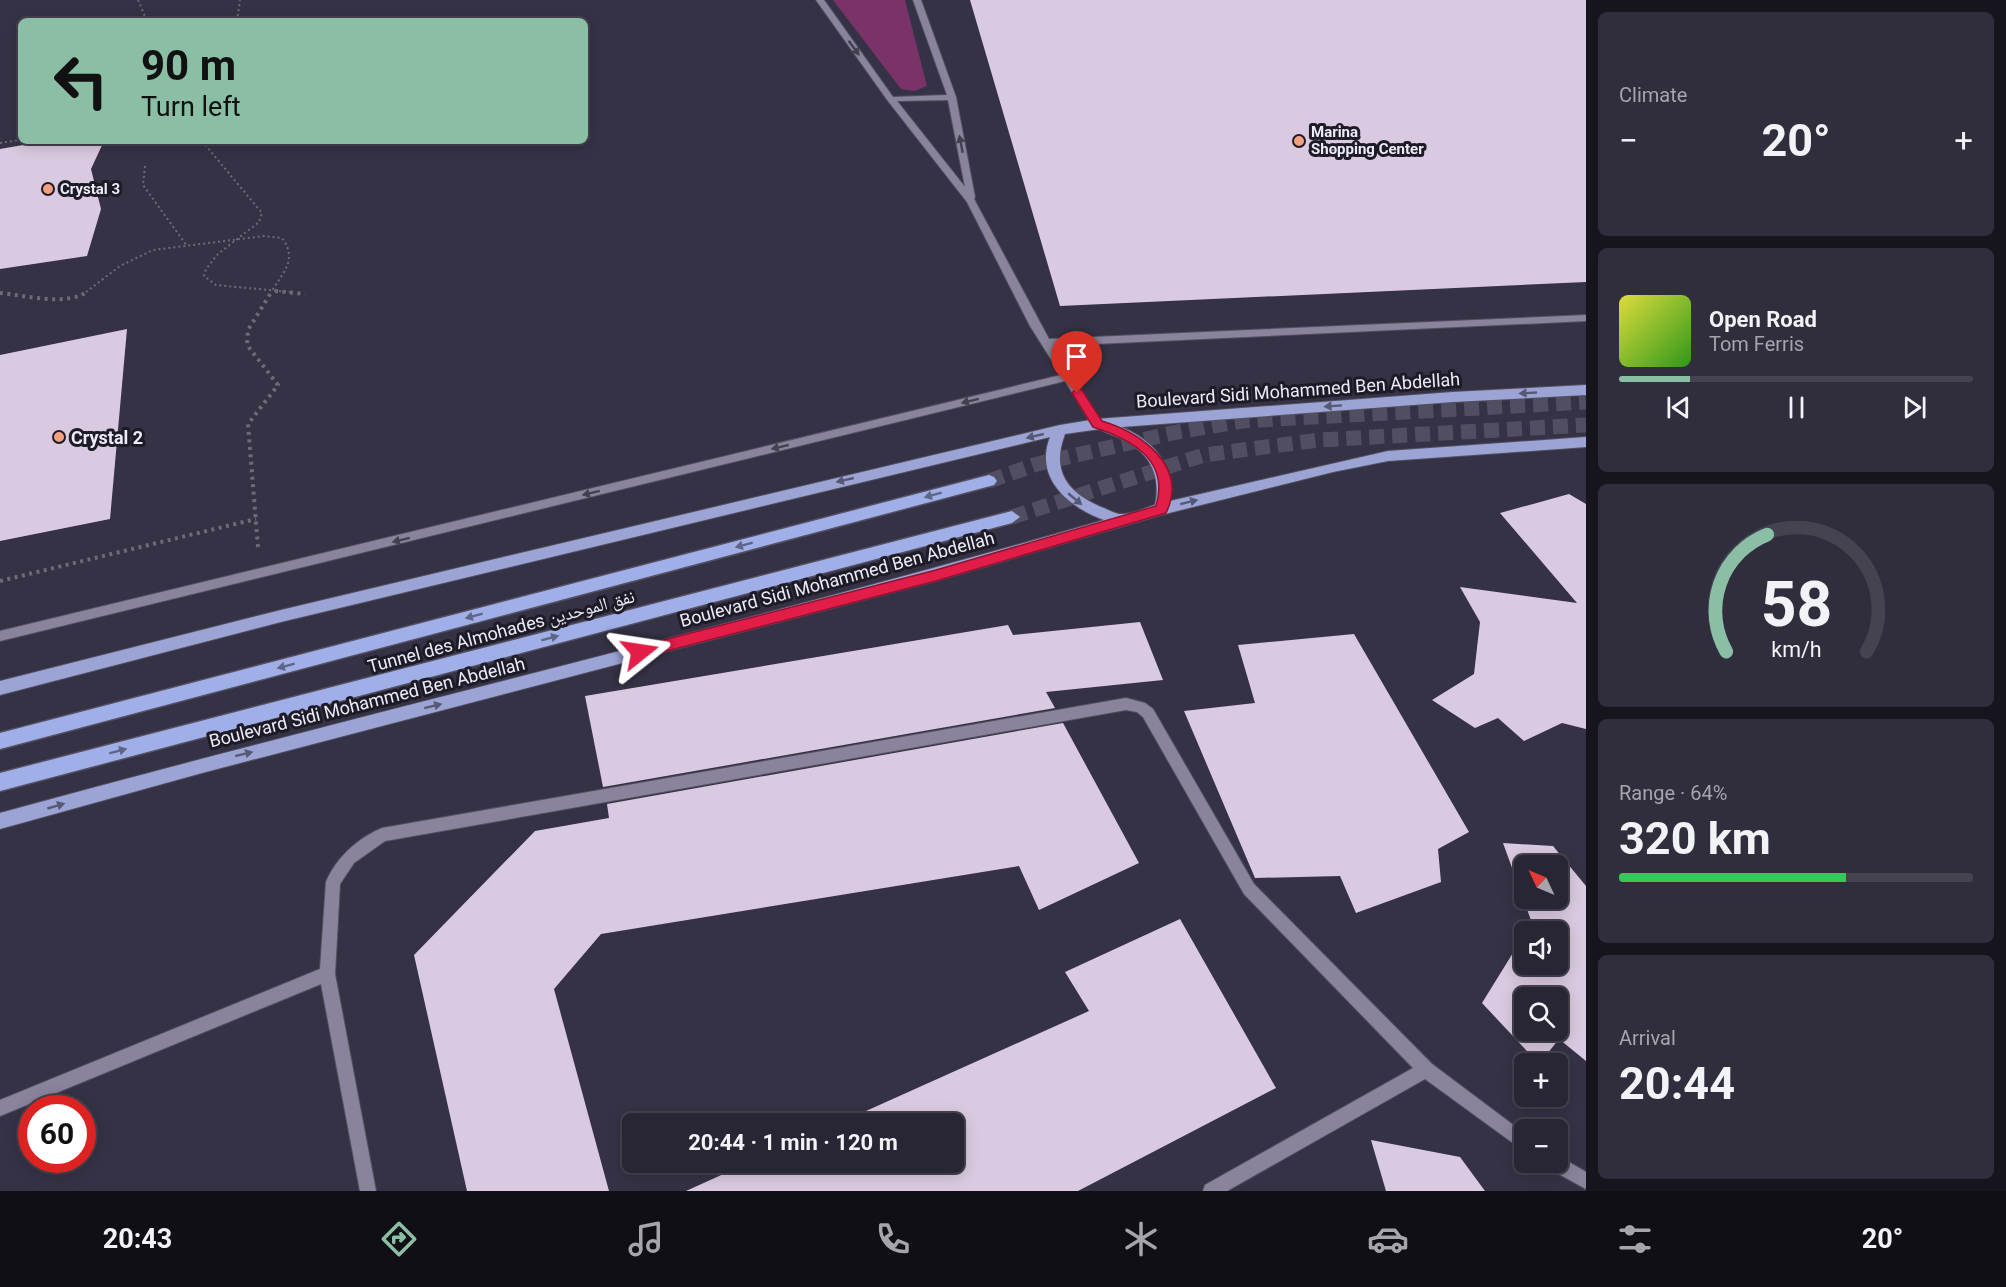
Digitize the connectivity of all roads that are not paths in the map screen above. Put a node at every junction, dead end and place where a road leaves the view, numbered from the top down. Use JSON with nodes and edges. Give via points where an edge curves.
{"nodes":[{"id":1,"x":820,"y":0,"type":"edge"},
{"id":2,"x":917,"y":0,"type":"edge"},
{"id":3,"x":952,"y":97,"type":"junction"},
{"id":4,"x":891,"y":99,"type":"junction"},
{"id":5,"x":971,"y":201,"type":"junction"},
{"id":6,"x":1586,"y":318,"type":"edge"},
{"id":7,"x":1046,"y":343,"type":"junction"},
{"id":8,"x":1067,"y":377,"type":"junction"},
{"id":9,"x":1586,"y":390,"type":"edge"},
{"id":10,"x":1098,"y":424,"type":"junction"},
{"id":11,"x":1060,"y":430,"type":"junction"},
{"id":12,"x":1586,"y":442,"type":"edge"},
{"id":13,"x":989,"y":480,"type":"tunnel mouth"},
{"id":14,"x":1161,"y":509,"type":"junction"},
{"id":15,"x":1012,"y":517,"type":"tunnel mouth"},
{"id":16,"x":1124,"y":520,"type":"junction"},
{"id":17,"x":0,"y":636,"type":"edge"},
{"id":18,"x":0,"y":688,"type":"edge"},
{"id":19,"x":0,"y":741,"type":"edge"},
{"id":20,"x":0,"y":782,"type":"edge"},
{"id":21,"x":0,"y":821,"type":"edge"},
{"id":22,"x":327,"y":974,"type":"junction"},
{"id":23,"x":1426,"y":1070,"type":"junction"},
{"id":24,"x":0,"y":1108,"type":"edge"},
{"id":25,"x":1514,"y":1136,"type":"edge"},
{"id":26,"x":1568,"y":1170,"type":"edge"},
{"id":27,"x":1586,"y":1181,"type":"edge"},
{"id":28,"x":368,"y":1191,"type":"edge"},
{"id":29,"x":1211,"y":1191,"type":"edge"}],
"edges":[{"from":1,"to":4,"type":"street","one_way":true},
{"from":2,"to":3,"type":"street"},
{"from":3,"to":4,"type":"street"},
{"from":5,"to":3,"type":"street","one_way":true},
{"from":4,"to":5,"type":"street"},
{"from":5,"to":7,"type":"street"},
{"from":6,"to":7,"type":"street"},
{"from":7,"to":8,"type":"street"},
{"from":8,"to":10,"type":"street"},
{"from":8,"to":17,"type":"street","one_way":true},
{"from":9,"to":10,"type":"main road","name":"Boulevard Sidi Mohammed Ben Abdellah","one_way":true},
{"from":10,"to":11,"type":"main road","name":"Boulevard Sidi Mohammed Ben Abdellah"},
{"from":10,"to":14,"type":"main road","via":[[1139,442],[1154,457],[1164,474],[1167,492]]},
{"from":11,"to":16,"type":"main road","one_way":true,"via":[[1052,446],[1051,465],[1060,483],[1075,500],[1097,513]]},
{"from":11,"to":18,"type":"main road","name":"Boulevard Sidi Mohammed Ben Abdellah","one_way":true,"via":[[304,610]]},
{"from":14,"to":12,"type":"main road","name":"Boulevard Sidi Mohammed Ben Abdellah","one_way":true,"via":[[1388,456]]},
{"from":13,"to":19,"type":"highway","name":"Tunnel des Almohades نفق الموحدين","one_way":true},
{"from":14,"to":16,"type":"main road","name":"Boulevard Sidi Mohammed Ben Abdellah"},
{"from":20,"to":15,"type":"highway","name":"Tunnel des Almohades نفق الموحدين","one_way":true},
{"from":21,"to":16,"type":"main road","name":"Boulevard Sidi Mohammed Ben Abdellah","one_way":true,"via":[[936,575]]},
{"from":22,"to":23,"type":"street","via":[[333,882],[349,858],[382,835],[1126,704],[1148,713],[1249,889]]},
{"from":22,"to":24,"type":"street"},
{"from":22,"to":28,"type":"street"},
{"from":23,"to":25,"type":"street"},
{"from":23,"to":29,"type":"street"},
{"from":26,"to":27,"type":"street"}]}
